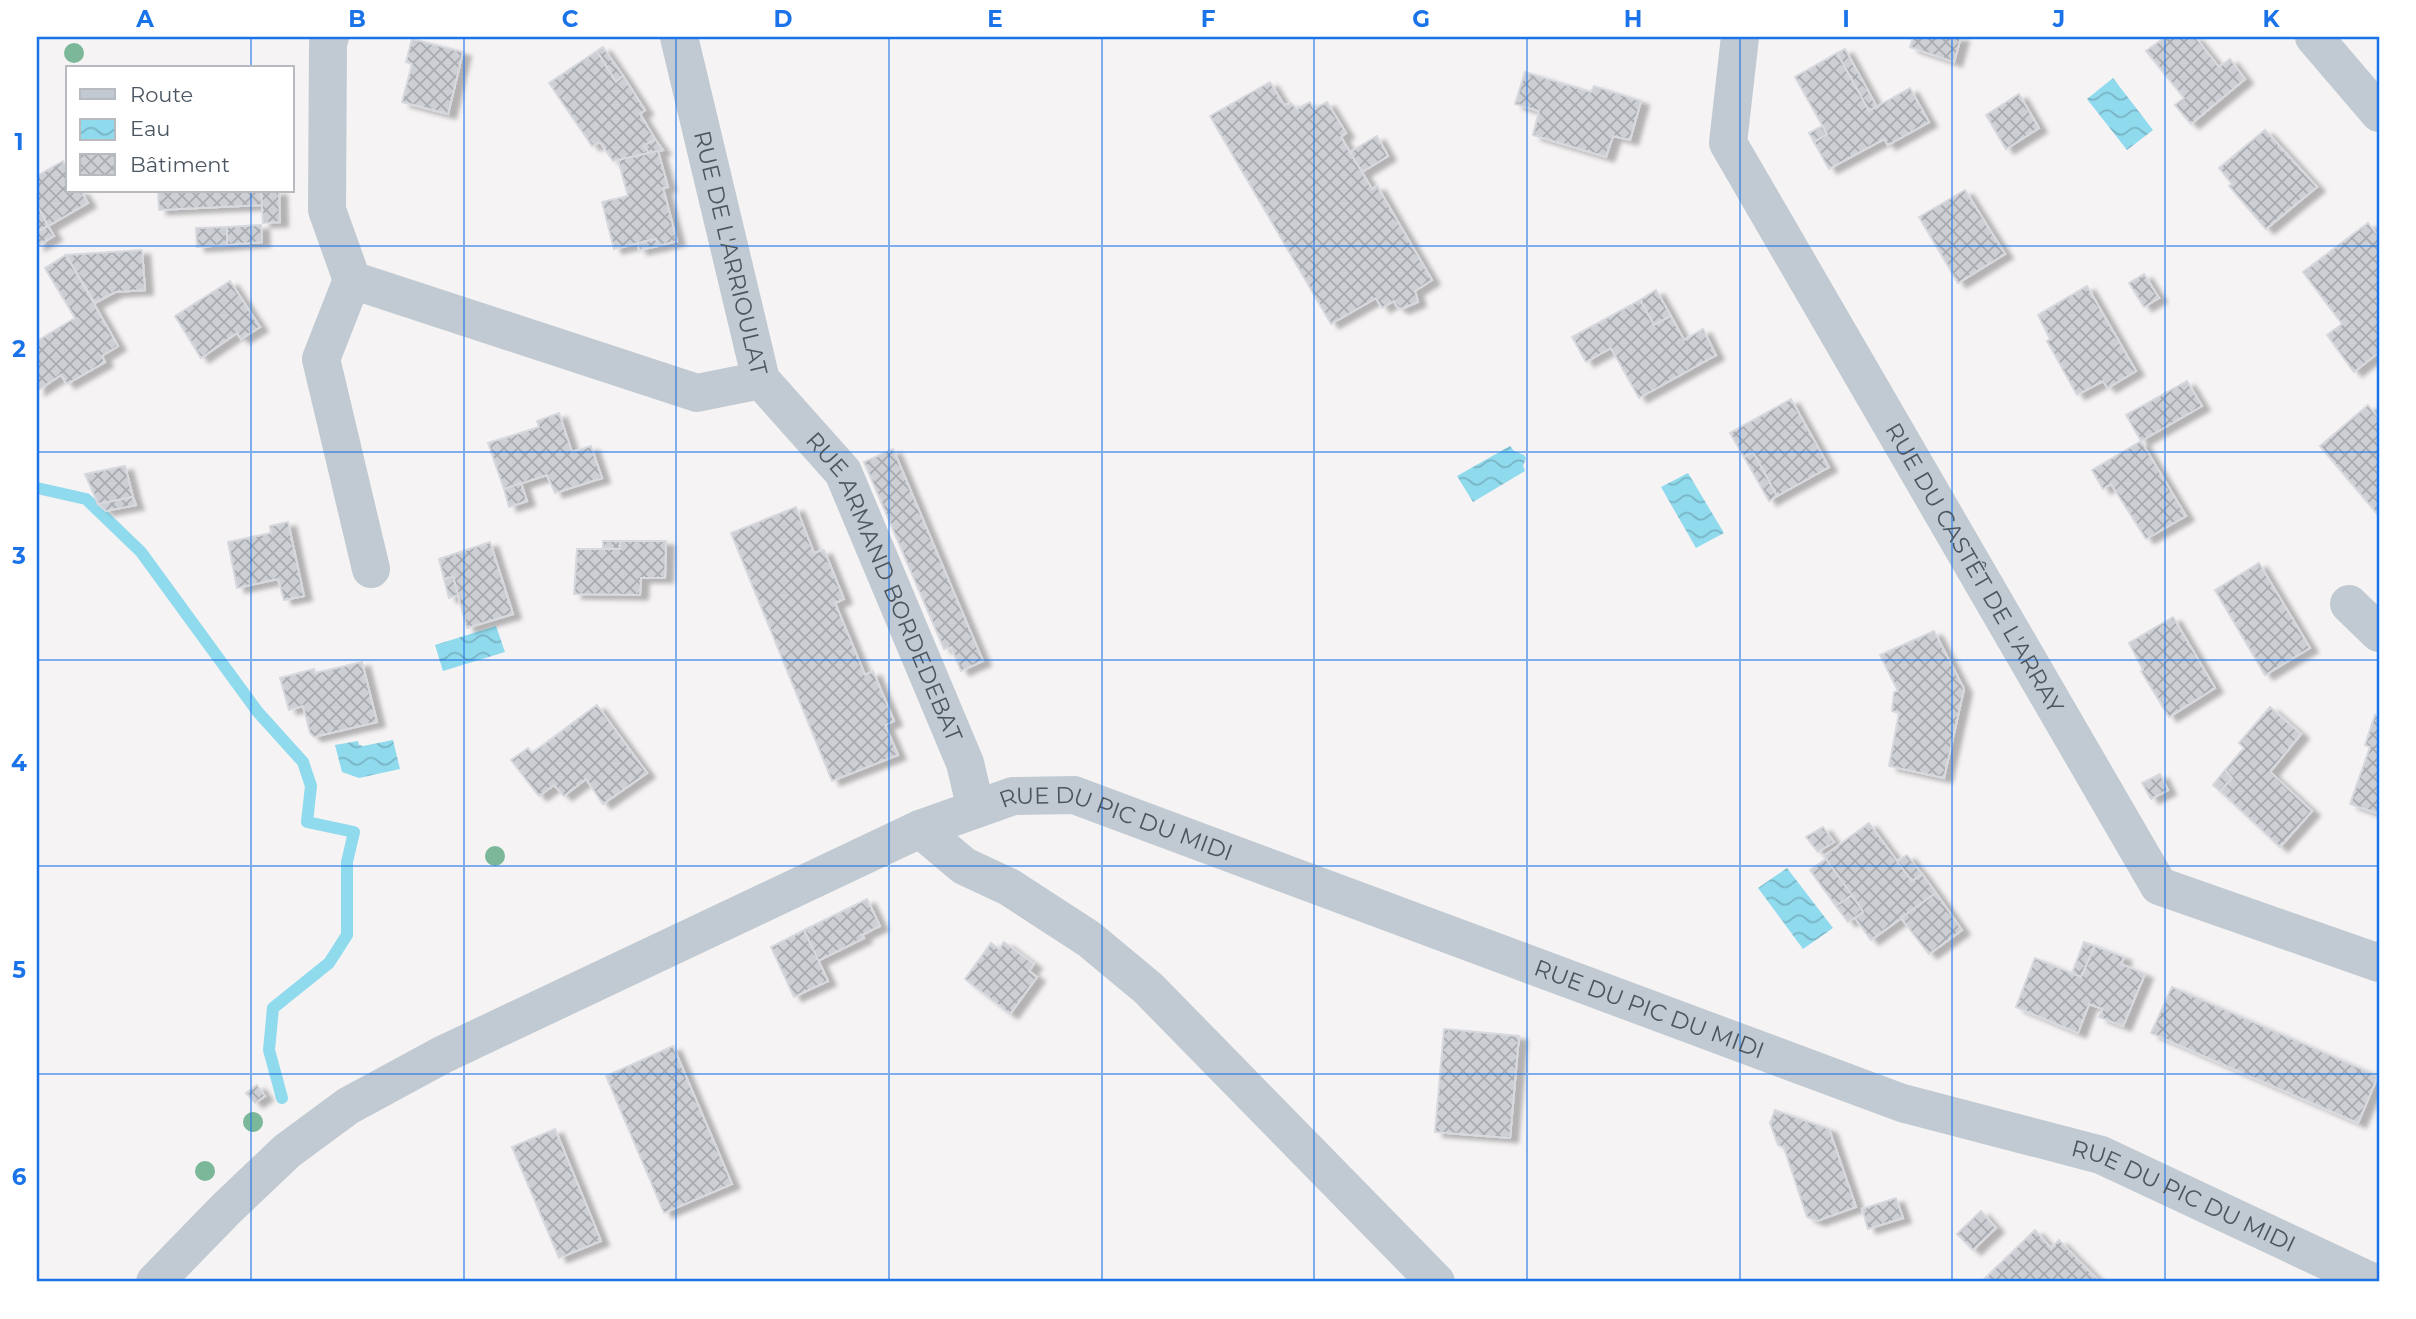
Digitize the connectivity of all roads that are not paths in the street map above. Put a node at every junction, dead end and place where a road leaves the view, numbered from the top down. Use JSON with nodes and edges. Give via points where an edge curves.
{"nodes":[{"id":1,"x":679,"y":37,"type":"edge"},
{"id":2,"x":1740,"y":37,"type":"edge"},
{"id":3,"x":2314,"y":37,"type":"edge"},
{"id":4,"x":318,"y":39,"type":"edge"},
{"id":5,"x":2379,"y":113,"type":"edge"},
{"id":6,"x":352,"y":280,"type":"junction"},
{"id":7,"x":761,"y":380,"type":"junction"},
{"id":8,"x":371,"y":569,"type":"dead end"},
{"id":9,"x":2349,"y":604,"type":"dead end"},
{"id":10,"x":2379,"y":633,"type":"edge"},
{"id":11,"x":976,"y":809,"type":"junction"},
{"id":12,"x":920,"y":829,"type":"junction"},
{"id":13,"x":2379,"y":963,"type":"edge"},
{"id":14,"x":155,"y":1282,"type":"edge"},
{"id":15,"x":1436,"y":1282,"type":"edge"},
{"id":16,"x":2372,"y":1282,"type":"edge"}],
"edges":[{"from":1,"to":7,"type":"street","name":"RUE DE L'ARRIOULAT"},
{"from":2,"to":13,"type":"street","name":"RUE DU CASTÊT DE L'ARRAY","via":[[1728,143],[2159,886]]},
{"from":3,"to":5,"type":"street"},
{"from":4,"to":6,"type":"street","via":[[327,210]]},
{"from":6,"to":7,"type":"street","name":"RUE DE L'ARRIOULAT","via":[[697,393]]},
{"from":6,"to":8,"type":"street","via":[[321,359]]},
{"from":7,"to":11,"type":"street","name":"RUE ARMAND BORDEDEBAT","via":[[843,471],[965,763]]},
{"from":9,"to":10,"type":"street"},
{"from":11,"to":12,"type":"street","name":"RUE DU PIC DU MIDI"},
{"from":11,"to":16,"type":"street","name":"RUE DU PIC DU MIDI","via":[[1013,796],[1074,795],[1902,1103],[2101,1155]]},
{"from":12,"to":14,"type":"street","name":"RUE DU PIC DU MIDI","via":[[442,1055],[348,1106],[287,1151]]},
{"from":12,"to":15,"type":"street","via":[[964,866],[1009,887],[1088,939],[1148,988]]}]}
